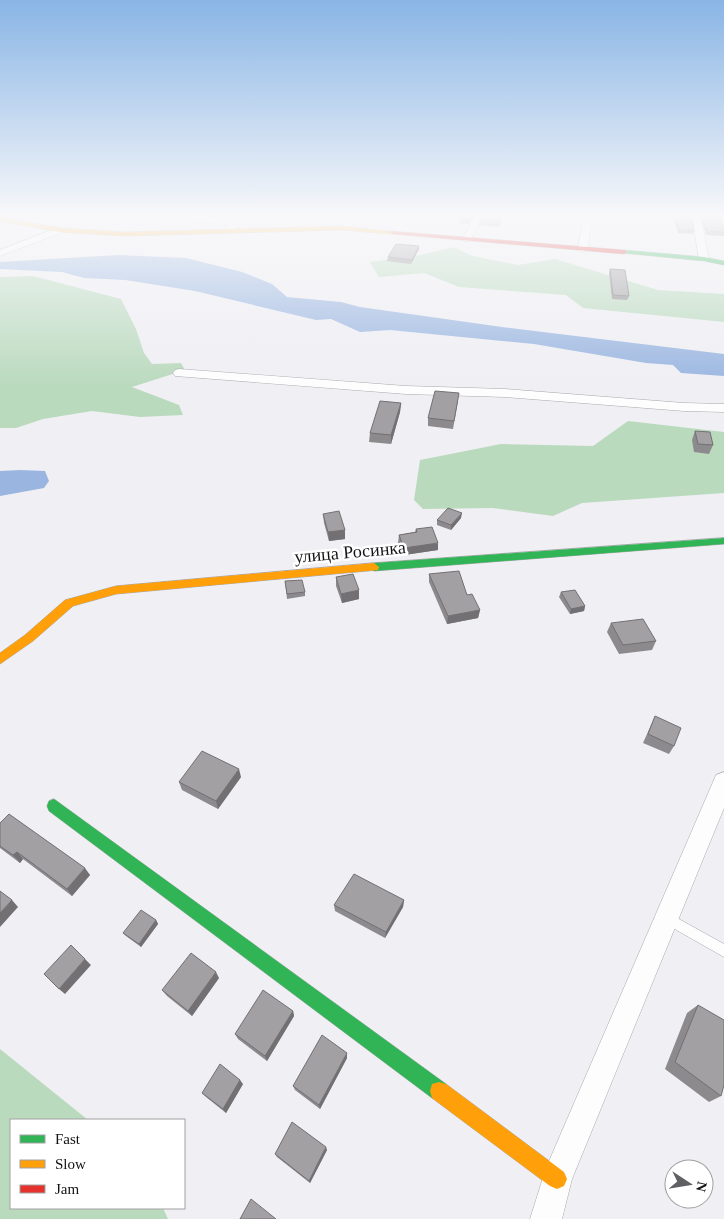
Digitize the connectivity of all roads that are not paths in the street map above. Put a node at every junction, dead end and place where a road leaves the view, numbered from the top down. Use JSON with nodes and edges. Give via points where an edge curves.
{"nodes":[{"id":1,"x":179,"y":373,"type":"dead end"},
{"id":2,"x":724,"y":408,"type":"edge"},
{"id":3,"x":724,"y":541,"type":"edge"},
{"id":4,"x":0,"y":660,"type":"edge"},
{"id":5,"x":724,"y":782,"type":"edge"},
{"id":6,"x":54,"y":806,"type":"dead end"},
{"id":7,"x":666,"y":917,"type":"junction"},
{"id":8,"x":724,"y":951,"type":"edge"},
{"id":9,"x":557,"y":1179,"type":"junction"},
{"id":10,"x":546,"y":1219,"type":"edge"}],
"edges":[{"from":1,"to":2,"type":"street"},
{"from":3,"to":4,"type":"street","name":"улица Росинка","via":[[506,556],[116,590],[70,603]]},
{"from":5,"to":7,"type":"street"},
{"from":6,"to":9,"type":"street"},
{"from":7,"to":8,"type":"lane"},
{"from":7,"to":9,"type":"street"},
{"from":9,"to":10,"type":"street"}]}
